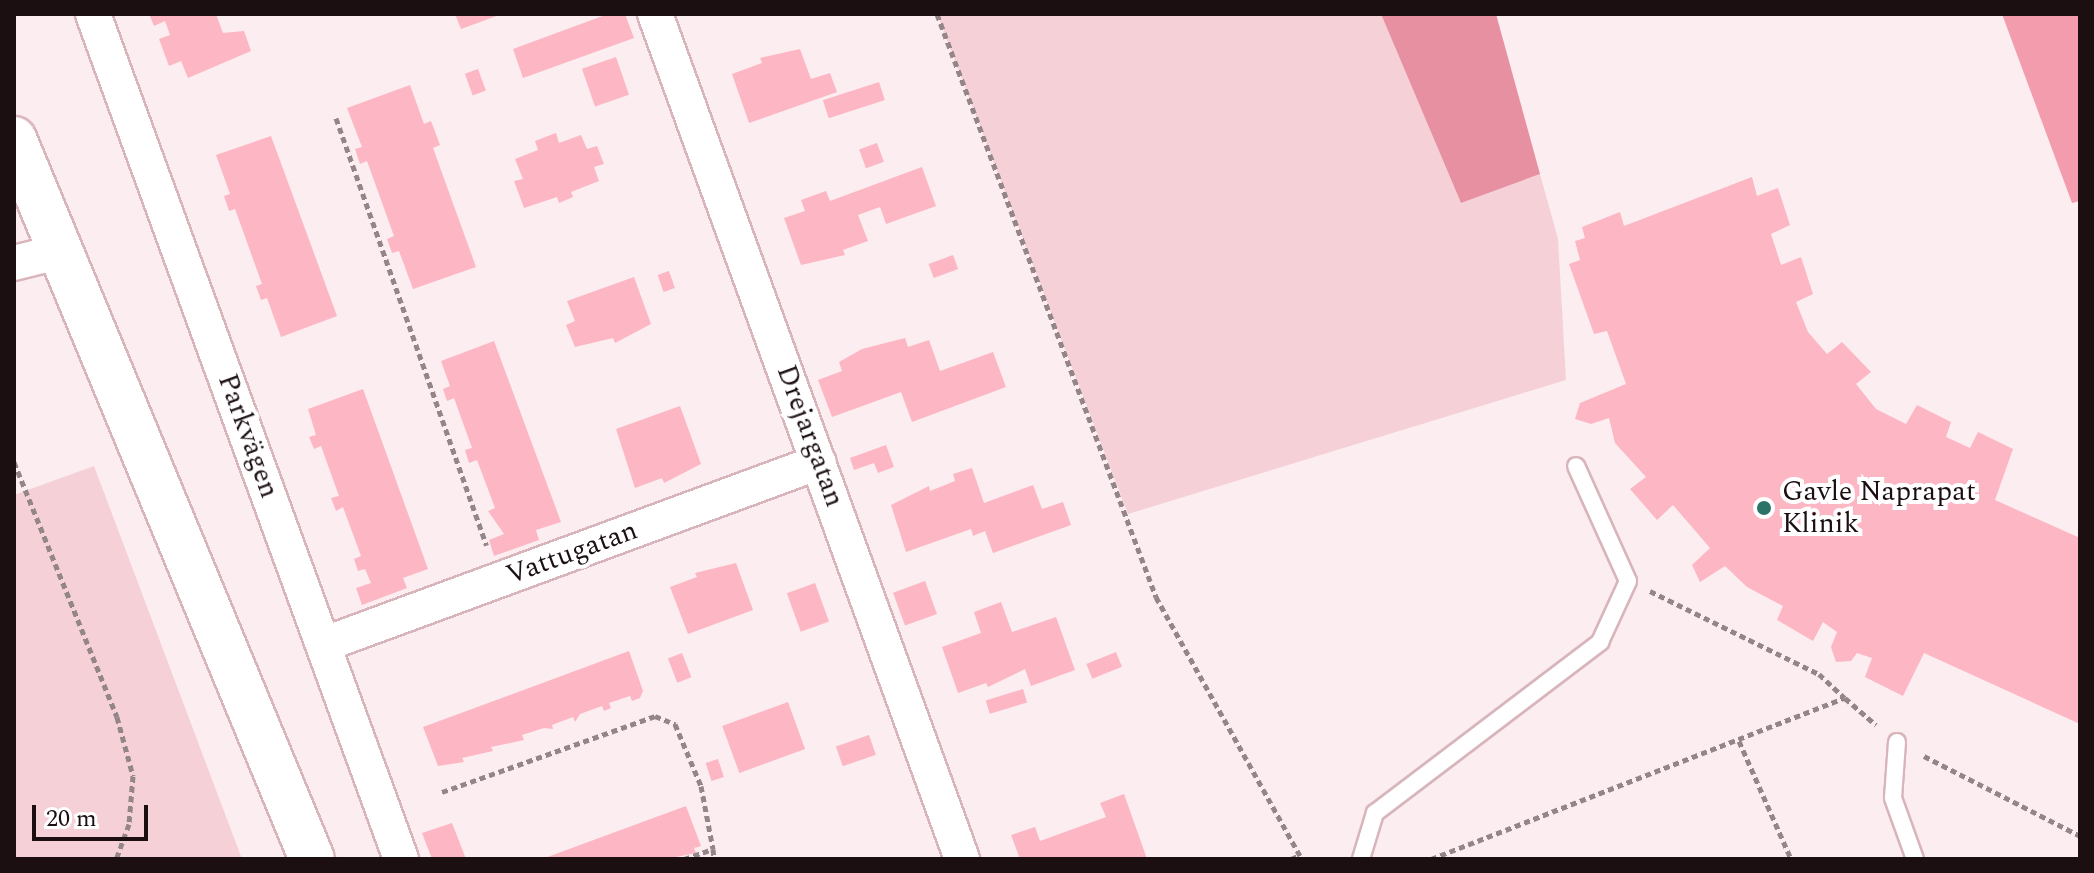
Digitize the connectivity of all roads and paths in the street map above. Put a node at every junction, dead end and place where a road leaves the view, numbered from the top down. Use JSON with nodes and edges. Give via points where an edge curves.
{"nodes":[{"id":1,"x":93,"y":14,"type":"edge"},
{"id":2,"x":655,"y":14,"type":"edge"},
{"id":3,"x":937,"y":14,"type":"edge"},
{"id":4,"x":336,"y":118,"type":"dead end"},
{"id":5,"x":14,"y":139,"type":"edge"},
{"id":6,"x":62,"y":251,"type":"junction"},
{"id":7,"x":14,"y":263,"type":"edge"},
{"id":8,"x":14,"y":462,"type":"edge"},
{"id":9,"x":819,"y":462,"type":"junction"},
{"id":10,"x":1576,"y":466,"type":"dead end"},
{"id":11,"x":495,"y":581,"type":"junction"},
{"id":12,"x":1628,"y":581,"type":"junction"},
{"id":13,"x":325,"y":644,"type":"junction"},
{"id":14,"x":1845,"y":698,"type":"junction"},
{"id":15,"x":1739,"y":741,"type":"junction"},
{"id":16,"x":1897,"y":742,"type":"junction"},
{"id":17,"x":442,"y":792,"type":"dead end"},
{"id":18,"x":2080,"y":836,"type":"edge"},
{"id":19,"x":713,"y":849,"type":"junction"},
{"id":20,"x":1301,"y":857,"type":"edge"},
{"id":21,"x":116,"y":859,"type":"edge"},
{"id":22,"x":312,"y":859,"type":"edge"},
{"id":23,"x":401,"y":859,"type":"edge"},
{"id":24,"x":684,"y":859,"type":"edge"},
{"id":25,"x":714,"y":859,"type":"edge"},
{"id":26,"x":962,"y":859,"type":"edge"},
{"id":27,"x":1291,"y":859,"type":"edge"},
{"id":28,"x":1361,"y":859,"type":"edge"},
{"id":29,"x":1431,"y":859,"type":"edge"},
{"id":30,"x":1791,"y":859,"type":"edge"},
{"id":31,"x":1915,"y":859,"type":"edge"}],
"edges":[{"from":1,"to":13,"type":"street","name":"Parkvägen"},
{"from":2,"to":9,"type":"street","name":"Drejargatan"},
{"from":3,"to":20,"type":"path","via":[[1156,597]]},
{"from":4,"to":11,"type":"path","via":[[453,438]]},
{"from":5,"to":6,"type":"main road"},
{"from":6,"to":7,"type":"street"},
{"from":6,"to":22,"type":"main road"},
{"from":8,"to":21,"type":"path","via":[[117,717],[133,776],[129,824]]},
{"from":9,"to":11,"type":"street","name":"Vattugatan"},
{"from":9,"to":26,"type":"street","name":"Drejargatan"},
{"from":10,"to":12,"type":"lane"},
{"from":11,"to":13,"type":"street","name":"Vattugatan"},
{"from":12,"to":14,"type":"path","via":[[1819,674]]},
{"from":12,"to":28,"type":"lane","via":[[1600,642],[1375,813]]},
{"from":13,"to":23,"type":"street","name":"Parkvägen"},
{"from":14,"to":15,"type":"path"},
{"from":14,"to":16,"type":"path"},
{"from":15,"to":29,"type":"path"},
{"from":15,"to":30,"type":"path"},
{"from":16,"to":18,"type":"path"},
{"from":16,"to":31,"type":"lane","via":[[1893,798]]},
{"from":17,"to":19,"type":"path","via":[[655,716],[675,724],[701,786]]},
{"from":19,"to":24,"type":"path"},
{"from":19,"to":25,"type":"path"},
{"from":20,"to":27,"type":"path"}]}
